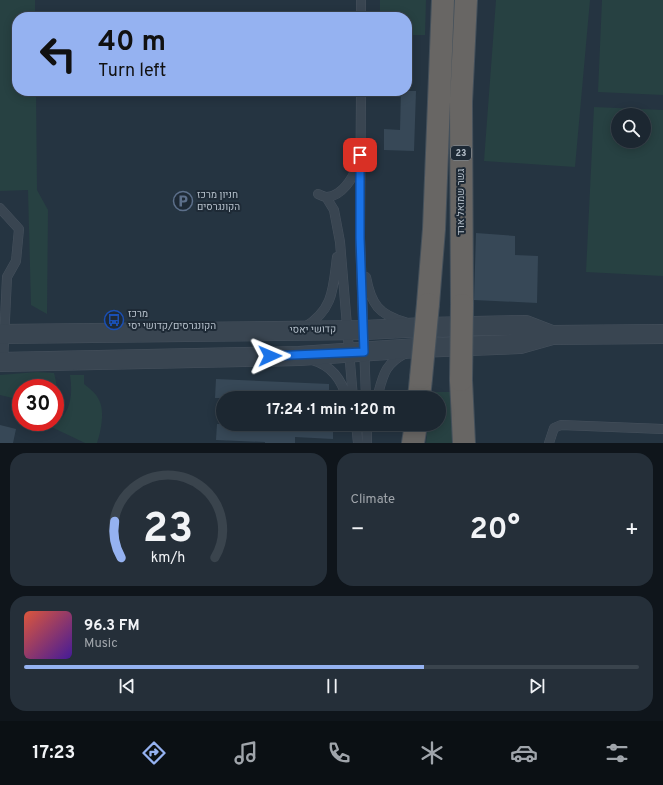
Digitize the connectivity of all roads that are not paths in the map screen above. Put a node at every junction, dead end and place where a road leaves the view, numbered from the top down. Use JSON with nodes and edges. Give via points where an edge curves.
{"nodes":[{"id":1,"x":362,"y":0,"type":"edge"},
{"id":2,"x":443,"y":0,"type":"edge"},
{"id":3,"x":466,"y":0,"type":"edge"},
{"id":4,"x":361,"y":12,"type":"edge"},
{"id":5,"x":361,"y":96,"type":"edge"},
{"id":6,"x":360,"y":155,"type":"junction"},
{"id":7,"x":0,"y":208,"type":"edge"},
{"id":8,"x":360,"y":238,"type":"junction"},
{"id":9,"x":340,"y":242,"type":"junction"},
{"id":10,"x":4,"y":277,"type":"edge"},
{"id":11,"x":426,"y":327,"type":"junction"},
{"id":12,"x":299,"y":330,"type":"junction"},
{"id":13,"x":355,"y":330,"type":"junction"},
{"id":14,"x":3,"y":334,"type":"edge"},
{"id":15,"x":663,"y":334,"type":"edge"},
{"id":16,"x":552,"y":335,"type":"junction"},
{"id":17,"x":417,"y":348,"type":"junction"},
{"id":18,"x":357,"y":353,"type":"junction"},
{"id":19,"x":299,"y":356,"type":"junction"},
{"id":20,"x":2,"y":362,"type":"edge"},
{"id":21,"x":420,"y":388,"type":"edge"},
{"id":22,"x":344,"y":391,"type":"edge"},
{"id":23,"x":354,"y":391,"type":"edge"},
{"id":24,"x":365,"y":391,"type":"edge"},
{"id":25,"x":379,"y":391,"type":"edge"},
{"id":26,"x":663,"y":430,"type":"edge"},
{"id":27,"x":415,"y":431,"type":"edge"},
{"id":28,"x":414,"y":443,"type":"edge"},
{"id":29,"x":464,"y":443,"type":"edge"},
{"id":30,"x":549,"y":443,"type":"edge"}],
"edges":[{"from":1,"to":4,"type":"lane"},
{"from":2,"to":21,"type":"highway","number":"23","bridge":true,"via":[[434,222]]},
{"from":3,"to":29,"type":"highway","name":"גשר שמואל ארד","number":"23","bridge":true,"via":[[461,102],[461,380]]},
{"from":5,"to":6,"type":"lane"},
{"from":6,"to":8,"type":"lane"},
{"from":6,"to":9,"type":"lane","via":[[353,177],[336,194],[322,196],[334,210]]},
{"from":7,"to":10,"type":"lane","via":[[18,230],[16,261]]},
{"from":8,"to":11,"type":"lane","via":[[367,284],[375,306],[392,318]]},
{"from":8,"to":13,"type":"lane"},
{"from":9,"to":12,"type":"lane","via":[[334,286],[329,302],[316,320]]},
{"from":9,"to":13,"type":"lane"},
{"from":10,"to":14,"type":"lane"},
{"from":11,"to":13,"type":"street","name":"קדושי יאסי"},
{"from":11,"to":16,"type":"street","name":"קדושי יאסי","via":[[526,325]]},
{"from":12,"to":13,"type":"street","name":"קדושי יאסי"},
{"from":12,"to":14,"type":"street","name":"קדושי יאסי"},
{"from":13,"to":18,"type":"lane"},
{"from":13,"to":18,"type":"lane"},
{"from":14,"to":20,"type":"lane"},
{"from":15,"to":16,"type":"street","name":"קדושי יאסי"},
{"from":16,"to":17,"type":"street","name":"קדושי יאסי","via":[[520,344]]},
{"from":17,"to":18,"type":"street","name":"קדושי יאסי"},
{"from":17,"to":25,"type":"lane","via":[[389,364],[383,374]]},
{"from":18,"to":19,"type":"street","name":"קדושי יאסי"},
{"from":18,"to":23,"type":"lane"},
{"from":18,"to":24,"type":"lane"},
{"from":19,"to":20,"type":"street","name":"קדושי יאסי"},
{"from":19,"to":22,"type":"lane","via":[[320,362],[331,369]]},
{"from":26,"to":30,"type":"lane","via":[[561,425],[554,428]]},
{"from":27,"to":28,"type":"highway"}]}
